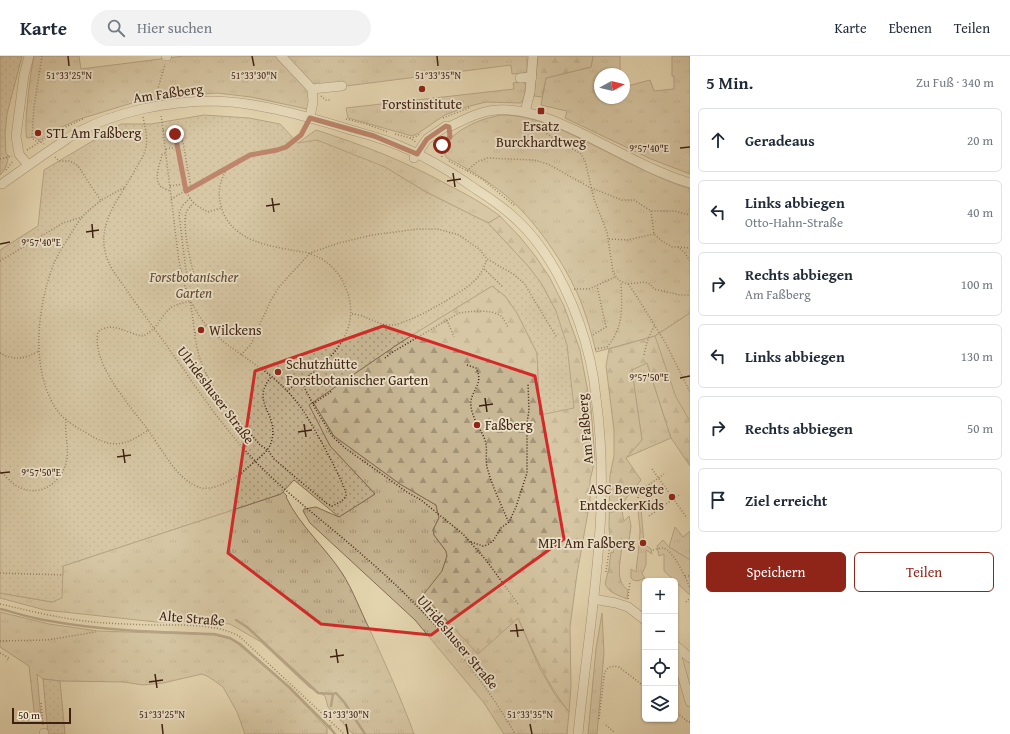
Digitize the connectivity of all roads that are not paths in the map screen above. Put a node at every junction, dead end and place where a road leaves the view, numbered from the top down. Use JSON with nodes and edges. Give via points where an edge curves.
{"nodes":[{"id":1,"x":29,"y":56,"type":"edge"},
{"id":2,"x":281,"y":56,"type":"edge"},
{"id":3,"x":534,"y":56,"type":"edge"},
{"id":4,"x":532,"y":77,"type":"junction"},
{"id":5,"x":520,"y":78,"type":"dead end"},
{"id":6,"x":342,"y":86,"type":"dead end"},
{"id":7,"x":312,"y":89,"type":"junction"},
{"id":8,"x":525,"y":112,"type":"junction"},
{"id":9,"x":19,"y":113,"type":"junction"},
{"id":10,"x":310,"y":118,"type":"junction"},
{"id":11,"x":417,"y":157,"type":"junction"},
{"id":12,"x":27,"y":164,"type":"junction"},
{"id":13,"x":690,"y":183,"type":"edge"},
{"id":14,"x":1,"y":185,"type":"edge"},
{"id":15,"x":593,"y":600,"type":"junction"},
{"id":16,"x":642,"y":618,"type":"edge"},
{"id":17,"x":678,"y":648,"type":"edge"},
{"id":18,"x":690,"y":658,"type":"edge"},
{"id":19,"x":678,"y":660,"type":"edge"},
{"id":20,"x":690,"y":702,"type":"edge"},
{"id":21,"x":578,"y":734,"type":"edge"}],
"edges":[{"from":1,"to":9,"type":"street"},
{"from":2,"to":7,"type":"street"},
{"from":3,"to":4,"type":"street"},
{"from":4,"to":5,"type":"street"},
{"from":4,"to":8,"type":"street"},
{"from":6,"to":7,"type":"street"},
{"from":7,"to":10,"type":"street"},
{"from":8,"to":11,"type":"street","via":[[497,110],[475,114],[449,127],[430,142]]},
{"from":8,"to":13,"type":"street","via":[[560,124],[663,173]]},
{"from":9,"to":12,"type":"street","via":[[21,142]]},
{"from":9,"to":12,"type":"street","via":[[16,136],[19,154]]},
{"from":10,"to":11,"type":"street","name":"Am Faßberg","via":[[362,134]]},
{"from":10,"to":12,"type":"street","name":"Am Faßberg","via":[[251,105],[215,101],[160,105],[104,120],[74,134]]},
{"from":11,"to":15,"type":"street","name":"Am Faßberg","via":[[473,187],[501,206],[522,225],[563,282],[579,321],[591,362],[602,461],[600,544]]},
{"from":12,"to":14,"type":"street","name":"Am Faßberg"},
{"from":15,"to":16,"type":"street","via":[[628,607]]},
{"from":15,"to":21,"type":"street","name":"Am Faßberg"},
{"from":17,"to":18,"type":"street"},
{"from":19,"to":20,"type":"street"}]}
